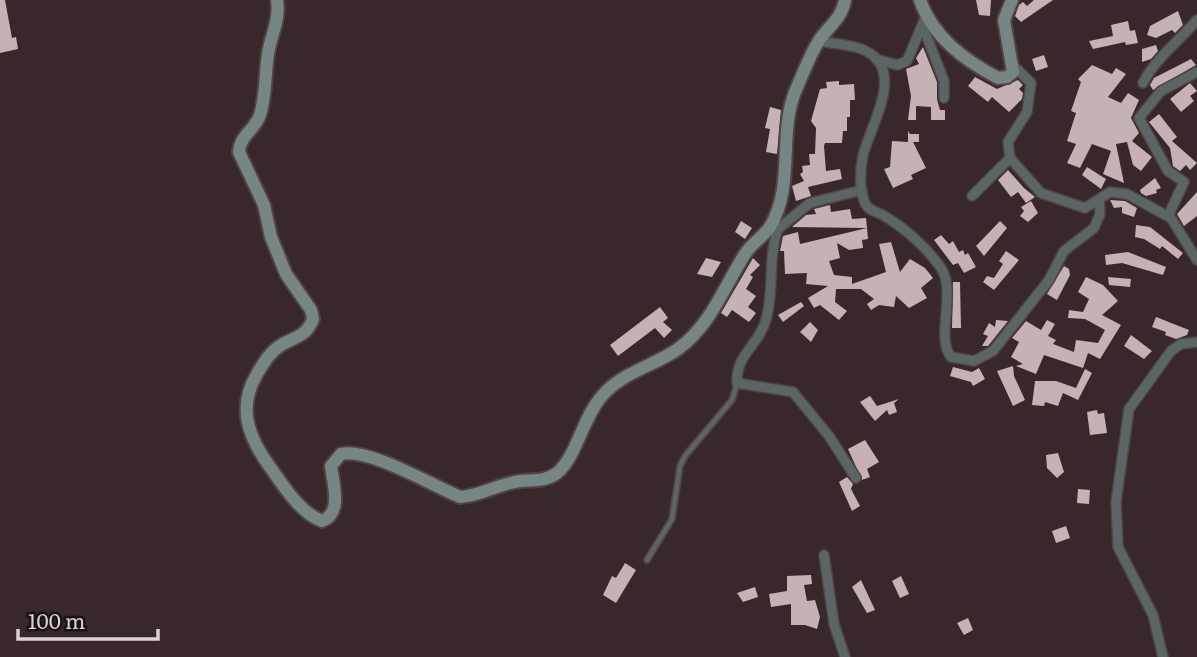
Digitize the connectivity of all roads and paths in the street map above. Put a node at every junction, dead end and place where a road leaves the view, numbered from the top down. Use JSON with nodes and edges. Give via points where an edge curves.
{"nodes":[{"id":1,"x":277,"y":0,"type":"edge"},
{"id":2,"x":845,"y":0,"type":"edge"},
{"id":3,"x":920,"y":0,"type":"edge"},
{"id":4,"x":1012,"y":0,"type":"edge"},
{"id":5,"x":1197,"y":20,"type":"edge"},
{"id":6,"x":924,"y":22,"type":"junction"},
{"id":7,"x":819,"y":41,"type":"junction"},
{"id":8,"x":876,"y":59,"type":"junction"},
{"id":9,"x":1013,"y":65,"type":"junction"},
{"id":10,"x":1197,"y":72,"type":"edge"},
{"id":11,"x":1143,"y":83,"type":"dead end"},
{"id":12,"x":944,"y":98,"type":"dead end"},
{"id":13,"x":1010,"y":158,"type":"junction"},
{"id":14,"x":862,"y":190,"type":"junction"},
{"id":15,"x":972,"y":196,"type":"dead end"},
{"id":16,"x":1099,"y":200,"type":"junction"},
{"id":17,"x":1168,"y":216,"type":"junction"},
{"id":18,"x":774,"y":227,"type":"junction"},
{"id":19,"x":1197,"y":260,"type":"edge"},
{"id":20,"x":1197,"y":342,"type":"edge"},
{"id":21,"x":737,"y":383,"type":"junction"},
{"id":22,"x":856,"y":478,"type":"dead end"},
{"id":23,"x":824,"y":555,"type":"dead end"},
{"id":24,"x":647,"y":560,"type":"dead end"},
{"id":25,"x":845,"y":657,"type":"edge"},
{"id":26,"x":1163,"y":657,"type":"edge"}],
"edges":[{"from":1,"to":18,"type":"street","via":[[278,23],[268,50],[261,112],[239,144],[239,152],[264,205],[286,274],[313,319],[306,333],[267,357],[251,384],[245,413],[267,463],[316,519],[327,520],[334,513],[331,467],[341,454],[349,452],[460,497],[557,473],[604,393],[677,349],[698,330],[745,253]]},
{"from":2,"to":7,"type":"street","via":[[841,16]]},
{"from":3,"to":6,"type":"street"},
{"from":4,"to":9,"type":"street","via":[[1004,20]]},
{"from":5,"to":11,"type":"street","via":[[1155,61]]},
{"from":6,"to":8,"type":"street","via":[[907,61],[897,65]]},
{"from":6,"to":9,"type":"street","via":[[998,78],[1013,72]]},
{"from":6,"to":12,"type":"street","via":[[944,81]]},
{"from":7,"to":8,"type":"street","via":[[865,50]]},
{"from":7,"to":18,"type":"street","via":[[789,107],[782,194]]},
{"from":8,"to":14,"type":"street","via":[[884,83],[862,158]]},
{"from":9,"to":13,"type":"street","via":[[1031,83],[1027,112],[1008,142]]},
{"from":10,"to":17,"type":"street","via":[[1161,91],[1139,118],[1168,171],[1184,182]]},
{"from":13,"to":15,"type":"street"},
{"from":13,"to":16,"type":"street","via":[[1033,186],[1051,199],[1085,208]]},
{"from":14,"to":16,"type":"street","via":[[866,206],[891,219],[940,266],[947,286],[947,352],[968,361],[993,351],[1049,280],[1064,251],[1094,228]]},
{"from":14,"to":18,"type":"street","via":[[810,203]]},
{"from":16,"to":17,"type":"street","via":[[1116,191]]},
{"from":17,"to":19,"type":"street"},
{"from":18,"to":21,"type":"street","via":[[767,317],[736,368]]},
{"from":20,"to":26,"type":"street","via":[[1171,351],[1129,409],[1116,502],[1118,547],[1153,615]]},
{"from":21,"to":22,"type":"street","via":[[793,391]]},
{"from":21,"to":24,"type":"lane","via":[[732,400],[685,456],[672,519]]},
{"from":23,"to":25,"type":"street","via":[[834,624]]}]}
